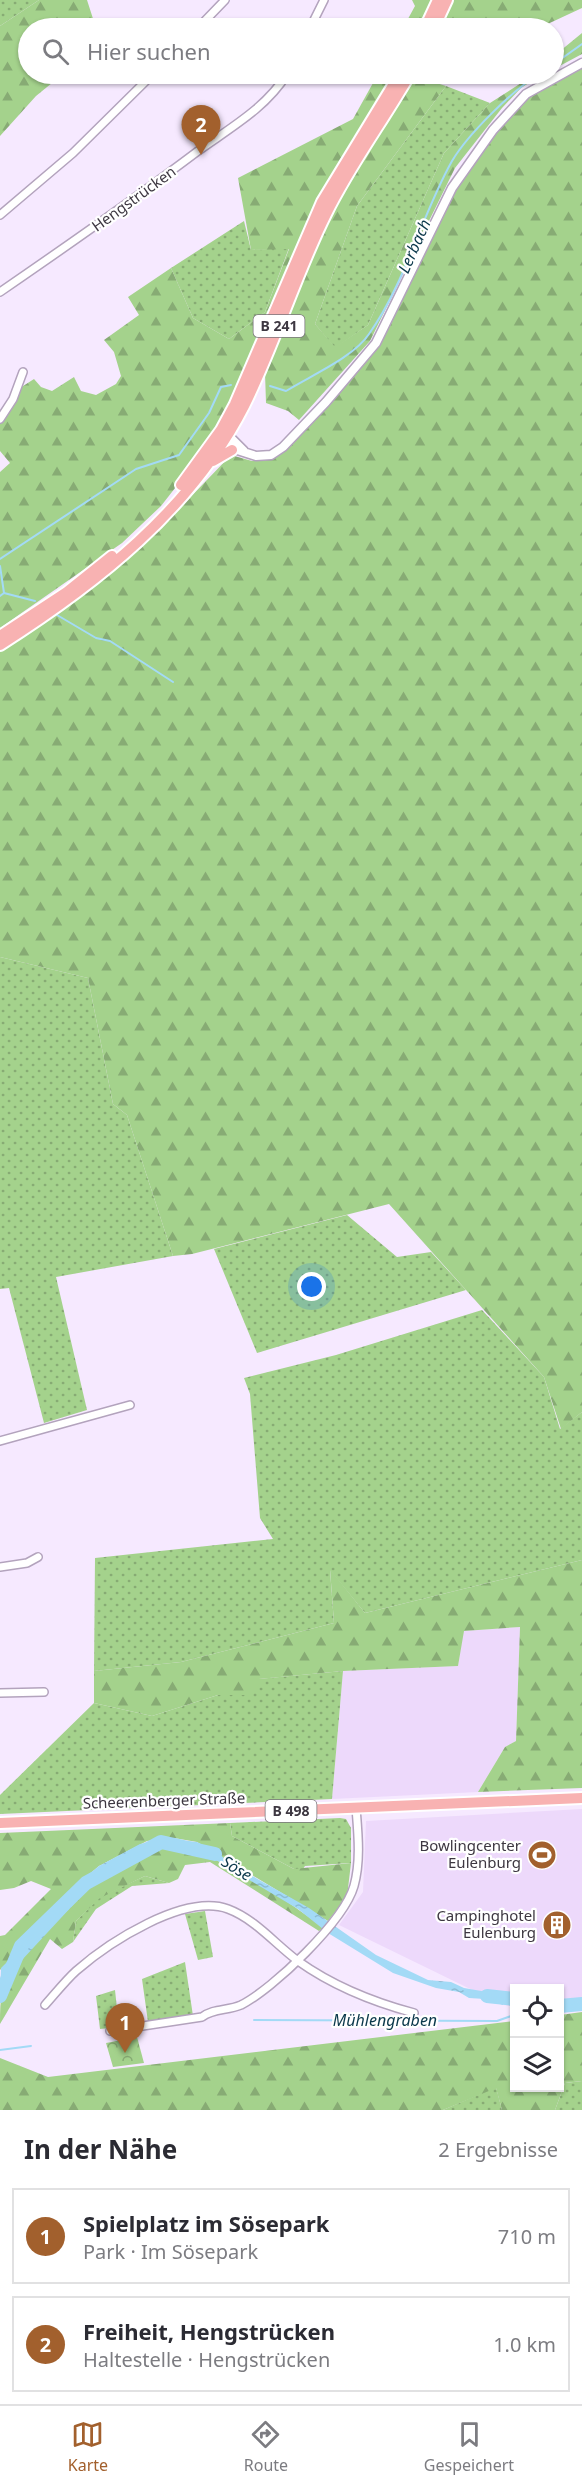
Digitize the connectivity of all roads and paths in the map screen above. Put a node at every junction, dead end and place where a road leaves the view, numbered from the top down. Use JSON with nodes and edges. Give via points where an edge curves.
{"nodes":[{"id":1,"x":225,"y":0,"type":"edge"},
{"id":2,"x":324,"y":0,"type":"edge"},
{"id":3,"x":438,"y":0,"type":"edge"},
{"id":4,"x":447,"y":0,"type":"edge"},
{"id":5,"x":208,"y":18,"type":"edge"},
{"id":6,"x":315,"y":18,"type":"edge"},
{"id":7,"x":430,"y":18,"type":"edge"},
{"id":8,"x":439,"y":18,"type":"edge"},
{"id":9,"x":582,"y":63,"type":"edge"},
{"id":10,"x":564,"y":74,"type":"edge"},
{"id":11,"x":143,"y":84,"type":"edge"},
{"id":12,"x":280,"y":84,"type":"edge"},
{"id":13,"x":394,"y":84,"type":"edge"},
{"id":14,"x":404,"y":84,"type":"edge"},
{"id":15,"x":546,"y":84,"type":"edge"},
{"id":16,"x":0,"y":215,"type":"edge"},
{"id":17,"x":0,"y":292,"type":"edge"},
{"id":18,"x":23,"y":372,"type":"dead end"},
{"id":19,"x":0,"y":419,"type":"edge"},
{"id":20,"x":222,"y":436,"type":"junction"},
{"id":21,"x":232,"y":450,"type":"junction"},
{"id":22,"x":244,"y":451,"type":"junction"},
{"id":23,"x":208,"y":465,"type":"junction"},
{"id":24,"x":0,"y":636,"type":"edge"},
{"id":25,"x":0,"y":645,"type":"edge"},
{"id":26,"x":130,"y":1405,"type":"dead end"},
{"id":27,"x":0,"y":1442,"type":"edge"},
{"id":28,"x":38,"y":1557,"type":"dead end"},
{"id":29,"x":0,"y":1568,"type":"edge"},
{"id":30,"x":44,"y":1692,"type":"dead end"},
{"id":31,"x":0,"y":1693,"type":"edge"},
{"id":32,"x":582,"y":1798,"type":"edge"},
{"id":33,"x":357,"y":1812,"type":"junction"},
{"id":34,"x":0,"y":1823,"type":"edge"},
{"id":35,"x":298,"y":1960,"type":"junction"},
{"id":36,"x":45,"y":2005,"type":"dead end"},
{"id":37,"x":414,"y":2013,"type":"dead end"},
{"id":38,"x":110,"y":2031,"type":"dead end"}],
"edges":[{"from":1,"to":5,"type":"street"},
{"from":2,"to":6,"type":"street"},
{"from":3,"to":7,"type":"main road"},
{"from":4,"to":8,"type":"main road"},
{"from":9,"to":10,"type":"street"},
{"from":11,"to":16,"type":"street","via":[[72,153]]},
{"from":12,"to":17,"type":"street","name":"Hengstrücken","via":[[254,111],[147,191]]},
{"from":13,"to":20,"type":"main road","number":"B 241","via":[[322,202]]},
{"from":14,"to":20,"type":"main road","number":"B 241","via":[[325,215],[261,370]]},
{"from":15,"to":22,"type":"street","via":[[516,102],[467,165],[376,343],[354,370],[276,452],[261,457]]},
{"from":18,"to":19,"type":"street","via":[[14,399]]},
{"from":20,"to":21,"type":"street"},
{"from":20,"to":22,"type":"street"},
{"from":20,"to":23,"type":"main road","number":"B 241"},
{"from":20,"to":24,"type":"main road","number":"B 241","via":[[164,508],[135,536],[67,592]]},
{"from":21,"to":22,"type":"street"},
{"from":21,"to":23,"type":"main road"},
{"from":23,"to":25,"type":"main road","number":"B 241","via":[[116,562],[71,598]]},
{"from":26,"to":27,"type":"street"},
{"from":28,"to":29,"type":"street"},
{"from":30,"to":31,"type":"street"},
{"from":32,"to":33,"type":"main road","name":"Scheerenberger Straße","number":"B 498"},
{"from":33,"to":34,"type":"main road","name":"Scheerenberger Straße","number":"B 498"},
{"from":33,"to":35,"type":"street","via":[[357,1869],[349,1899]]},
{"from":35,"to":36,"type":"street","via":[[238,1914],[218,1906],[196,1907],[147,1924],[104,1950],[76,1972]]},
{"from":35,"to":37,"type":"street","via":[[365,1998]]},
{"from":35,"to":38,"type":"street","via":[[241,2005],[212,2010],[202,2017]]}]}
